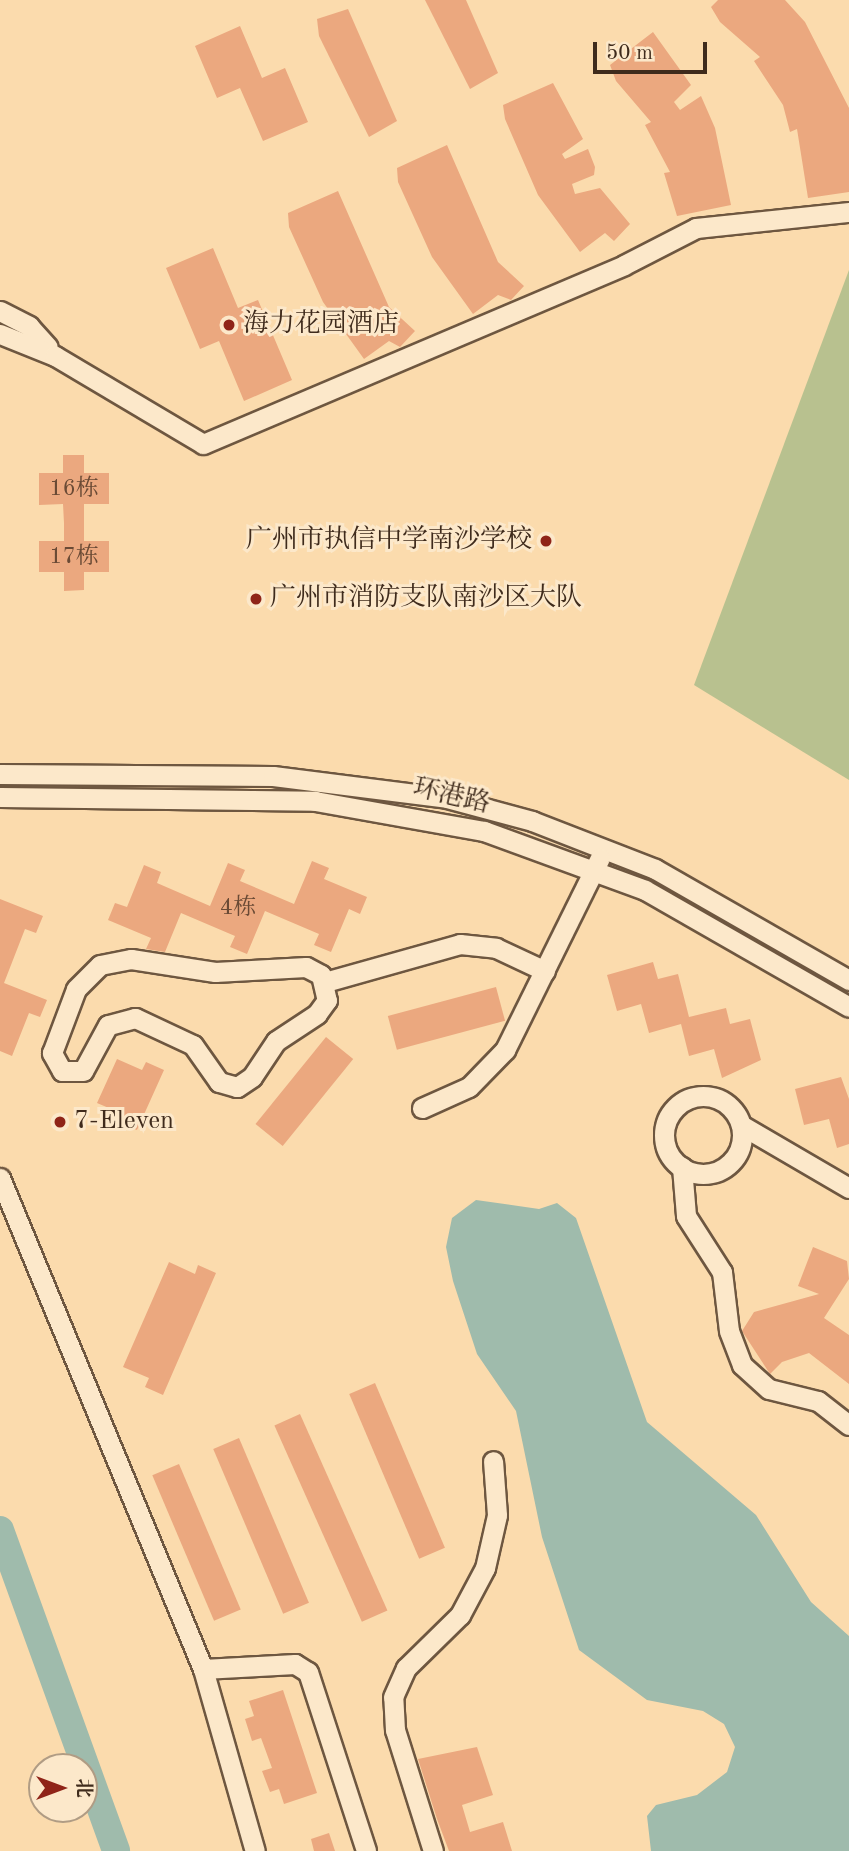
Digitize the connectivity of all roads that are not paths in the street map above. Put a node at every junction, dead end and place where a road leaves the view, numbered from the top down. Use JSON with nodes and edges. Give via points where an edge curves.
{"nodes":[{"id":1,"x":849,"y":212,"type":"edge"},
{"id":2,"x":0,"y":311,"type":"edge"},
{"id":3,"x":0,"y":334,"type":"edge"},
{"id":4,"x":55,"y":356,"type":"junction"},
{"id":5,"x":0,"y":774,"type":"edge"},
{"id":6,"x":0,"y":797,"type":"edge"},
{"id":7,"x":606,"y":848,"type":"junction"},
{"id":8,"x":596,"y":868,"type":"junction"},
{"id":9,"x":545,"y":971,"type":"junction"},
{"id":10,"x":849,"y":980,"type":"edge"},
{"id":11,"x":325,"y":982,"type":"junction"},
{"id":12,"x":849,"y":1007,"type":"edge"},
{"id":13,"x":422,"y":1108,"type":"dead end"},
{"id":14,"x":741,"y":1125,"type":"junction"},
{"id":15,"x":681,"y":1167,"type":"junction"},
{"id":16,"x":0,"y":1179,"type":"edge"},
{"id":17,"x":849,"y":1188,"type":"edge"},
{"id":18,"x":849,"y":1425,"type":"edge"},
{"id":19,"x":493,"y":1461,"type":"dead end"},
{"id":20,"x":203,"y":1669,"type":"junction"},
{"id":21,"x":255,"y":1851,"type":"edge"},
{"id":22,"x":366,"y":1851,"type":"edge"},
{"id":23,"x":433,"y":1851,"type":"edge"}],
"edges":[{"from":1,"to":4,"type":"street","via":[[696,228],[624,265],[203,444]]},
{"from":2,"to":4,"type":"street","via":[[29,326]]},
{"from":3,"to":4,"type":"street"},
{"from":5,"to":7,"type":"street","name":"环港路","via":[[273,776],[361,783],[490,808]]},
{"from":6,"to":8,"type":"street","name":"环港路","via":[[262,798],[358,806],[484,831]]},
{"from":7,"to":8,"type":"street"},
{"from":7,"to":10,"type":"street","name":"环港路","via":[[655,869]]},
{"from":8,"to":9,"type":"street"},
{"from":8,"to":12,"type":"street","name":"环港路"},
{"from":9,"to":11,"type":"street","via":[[496,948],[460,944]]},
{"from":9,"to":13,"type":"street","via":[[489,1070],[469,1087]]},
{"from":11,"to":11,"type":"street","via":[[323,1007],[286,1031],[252,1077],[237,1087],[219,1082],[193,1045],[135,1018],[108,1025],[83,1071],[69,1073],[54,1060],[76,989],[110,961],[215,972],[306,967]]},
{"from":14,"to":15,"type":"street","via":[[741,1143],[725,1166],[708,1173]]},
{"from":14,"to":15,"type":"street","via":[[716,1098],[681,1103],[664,1135]]},
{"from":14,"to":17,"type":"street"},
{"from":15,"to":18,"type":"street","via":[[686,1216],[722,1272],[729,1331],[742,1365],[769,1390],[818,1401]]},
{"from":16,"to":20,"type":"street"},
{"from":19,"to":23,"type":"street","via":[[497,1515],[485,1567],[460,1615],[406,1668],[393,1698],[396,1730]]},
{"from":20,"to":21,"type":"street"},
{"from":20,"to":22,"type":"street","via":[[295,1664],[307,1672]]}]}
